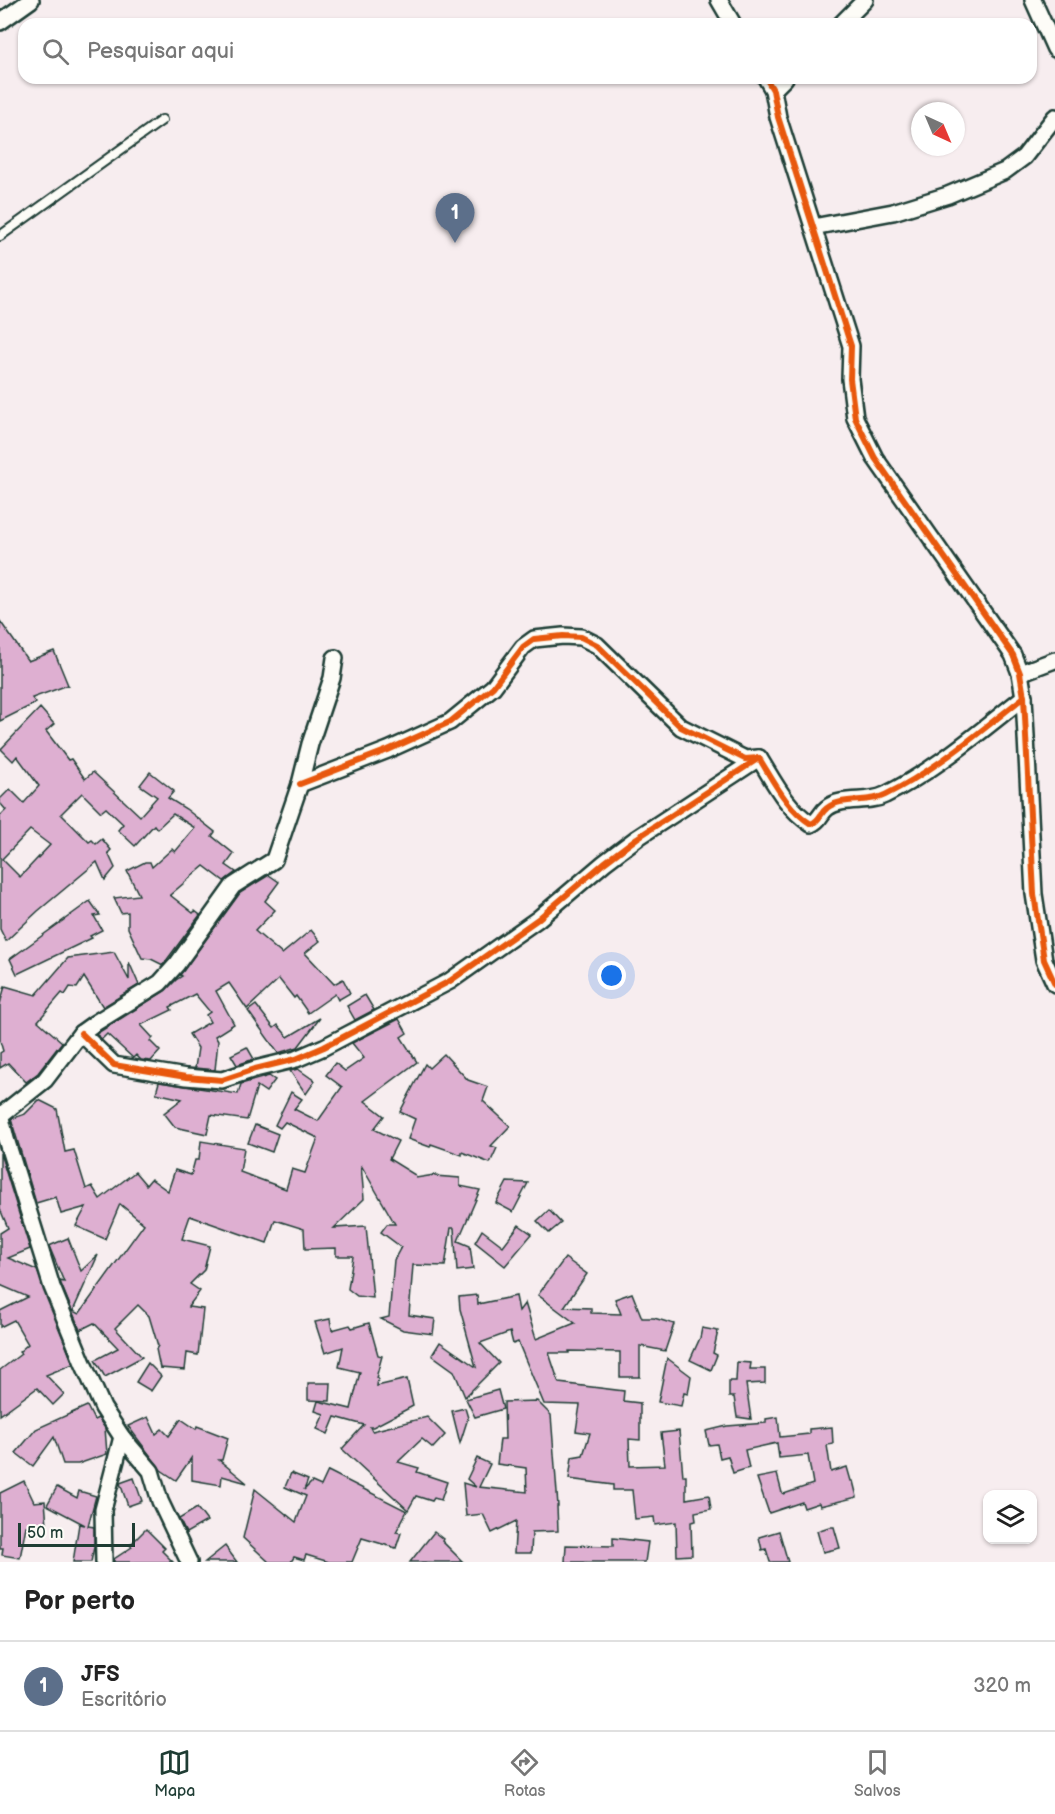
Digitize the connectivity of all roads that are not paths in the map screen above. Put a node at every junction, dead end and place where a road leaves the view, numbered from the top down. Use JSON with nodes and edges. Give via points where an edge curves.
{"nodes":[{"id":1,"x":31,"y":0,"type":"edge"},
{"id":2,"x":718,"y":0,"type":"edge"},
{"id":3,"x":865,"y":0,"type":"edge"},
{"id":4,"x":1033,"y":0,"type":"edge"},
{"id":5,"x":729,"y":18,"type":"edge"},
{"id":6,"x":847,"y":18,"type":"edge"},
{"id":7,"x":0,"y":22,"type":"edge"},
{"id":8,"x":1055,"y":49,"type":"edge"},
{"id":9,"x":769,"y":84,"type":"edge"},
{"id":10,"x":1055,"y":117,"type":"edge"},
{"id":11,"x":162,"y":120,"type":"dead end"},
{"id":12,"x":813,"y":227,"type":"junction"},
{"id":13,"x":0,"y":236,"type":"edge"},
{"id":14,"x":335,"y":658,"type":"dead end"},
{"id":15,"x":1055,"y":660,"type":"edge"},
{"id":16,"x":1020,"y":673,"type":"junction"},
{"id":17,"x":1024,"y":697,"type":"junction"},
{"id":18,"x":759,"y":758,"type":"junction"},
{"id":19,"x":300,"y":784,"type":"junction"},
{"id":20,"x":1050,"y":959,"type":"edge"},
{"id":21,"x":1055,"y":984,"type":"edge"},
{"id":22,"x":81,"y":1033,"type":"junction"},
{"id":23,"x":0,"y":1115,"type":"edge"},
{"id":24,"x":3,"y":1141,"type":"edge"},
{"id":25,"x":122,"y":1437,"type":"junction"},
{"id":26,"x":104,"y":1562,"type":"edge"},
{"id":27,"x":189,"y":1562,"type":"edge"}],
"edges":[{"from":1,"to":7,"type":"street"},
{"from":2,"to":5,"type":"street"},
{"from":3,"to":6,"type":"street"},
{"from":4,"to":8,"type":"street"},
{"from":9,"to":12,"type":"street"},
{"from":10,"to":12,"type":"street","via":[[1024,157],[1005,171],[948,195],[892,212]]},
{"from":11,"to":13,"type":"lane"},
{"from":12,"to":16,"type":"street","via":[[851,346],[855,418],[876,458],[1013,654]]},
{"from":14,"to":19,"type":"street"},
{"from":15,"to":16,"type":"street"},
{"from":16,"to":17,"type":"street"},
{"from":17,"to":18,"type":"street","via":[[930,770],[882,797],[826,809],[811,824],[790,807]]},
{"from":17,"to":20,"type":"street","via":[[1034,894]]},
{"from":18,"to":19,"type":"street","via":[[746,759],[681,727],[597,645],[581,637],[563,636],[534,639],[523,647],[493,687],[450,722]]},
{"from":18,"to":22,"type":"street","via":[[637,838],[538,919],[450,981],[296,1059],[222,1080],[186,1077],[114,1065]]},
{"from":19,"to":22,"type":"street","via":[[274,860],[233,886],[160,983]]},
{"from":20,"to":21,"type":"street"},
{"from":22,"to":23,"type":"street","via":[[45,1080]]},
{"from":23,"to":24,"type":"street"},
{"from":24,"to":25,"type":"street","via":[[52,1287],[103,1408]]},
{"from":25,"to":26,"type":"street","via":[[103,1510]]},
{"from":25,"to":27,"type":"street","via":[[151,1471],[160,1501]]}]}
